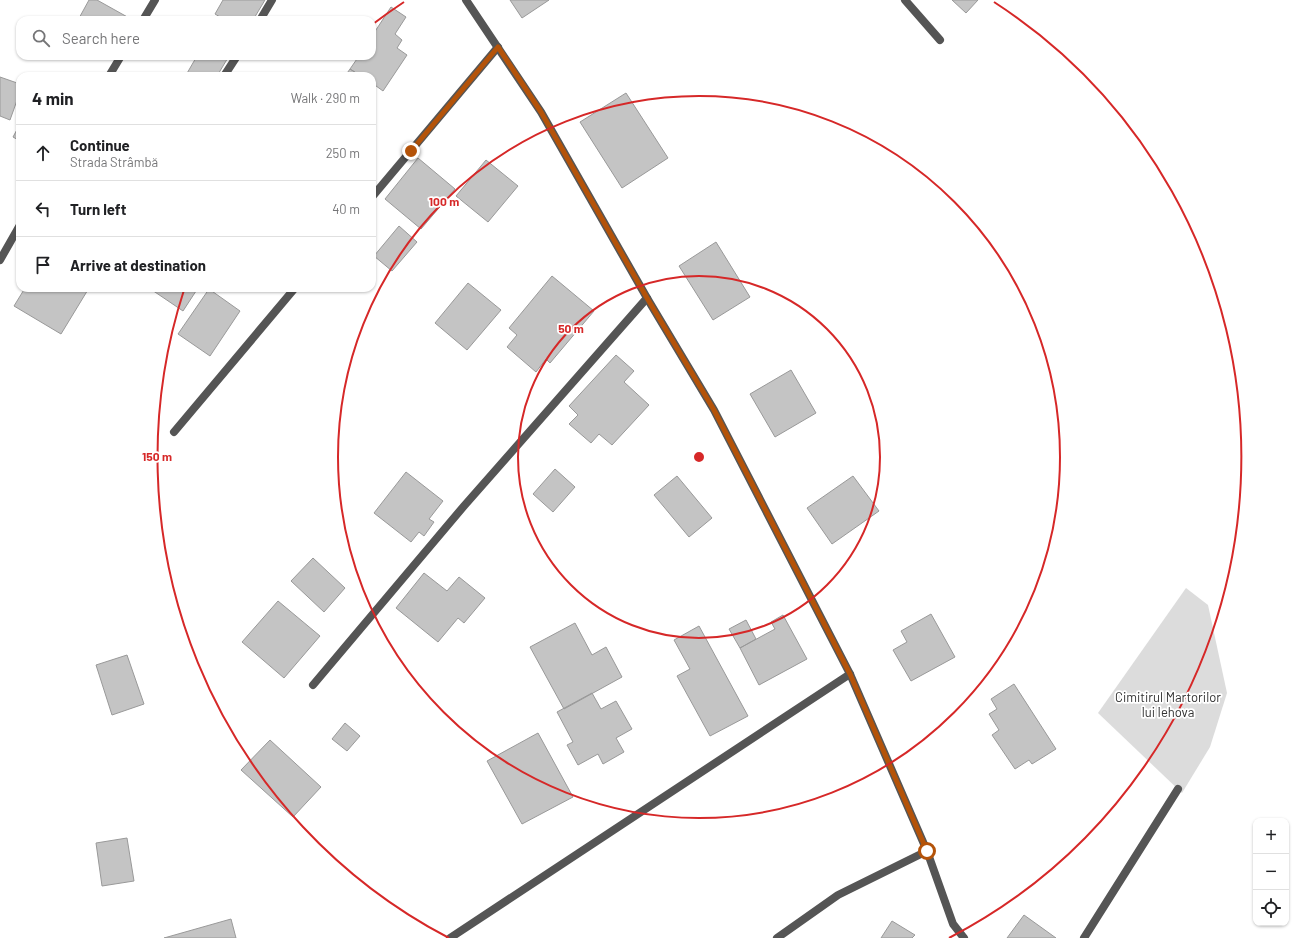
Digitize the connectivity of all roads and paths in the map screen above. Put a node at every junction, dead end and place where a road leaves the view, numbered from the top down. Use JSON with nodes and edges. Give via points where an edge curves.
{"nodes":[{"id":1,"x":155,"y":0,"type":"edge"},
{"id":2,"x":272,"y":0,"type":"edge"},
{"id":3,"x":466,"y":0,"type":"edge"},
{"id":4,"x":905,"y":0,"type":"edge"},
{"id":5,"x":145,"y":16,"type":"edge"},
{"id":6,"x":262,"y":16,"type":"edge"},
{"id":7,"x":940,"y":40,"type":"dead end"},
{"id":8,"x":498,"y":47,"type":"junction"},
{"id":9,"x":119,"y":60,"type":"edge"},
{"id":10,"x":234,"y":60,"type":"edge"},
{"id":11,"x":111,"y":72,"type":"edge"},
{"id":12,"x":227,"y":72,"type":"edge"},
{"id":13,"x":376,"y":192,"type":"edge"},
{"id":14,"x":16,"y":232,"type":"edge"},
{"id":15,"x":0,"y":260,"type":"edge"},
{"id":16,"x":292,"y":292,"type":"edge"},
{"id":17,"x":647,"y":298,"type":"junction"},
{"id":18,"x":174,"y":432,"type":"dead end"},
{"id":19,"x":850,"y":674,"type":"junction"},
{"id":20,"x":313,"y":685,"type":"dead end"},
{"id":21,"x":1178,"y":789,"type":"dead end"},
{"id":22,"x":927,"y":851,"type":"junction"},
{"id":23,"x":450,"y":938,"type":"edge"},
{"id":24,"x":777,"y":938,"type":"edge"},
{"id":25,"x":964,"y":938,"type":"edge"},
{"id":26,"x":1084,"y":938,"type":"edge"}],
"edges":[{"from":1,"to":5,"type":"street"},
{"from":2,"to":6,"type":"street"},
{"from":3,"to":8,"type":"street"},
{"from":4,"to":7,"type":"street"},
{"from":8,"to":13,"type":"street"},
{"from":8,"to":17,"type":"street","via":[[541,112]]},
{"from":9,"to":11,"type":"street"},
{"from":10,"to":12,"type":"street"},
{"from":14,"to":15,"type":"street"},
{"from":16,"to":18,"type":"street"},
{"from":17,"to":19,"type":"street","via":[[714,410]]},
{"from":17,"to":20,"type":"street","via":[[464,506]]},
{"from":19,"to":22,"type":"street"},
{"from":19,"to":23,"type":"street"},
{"from":21,"to":26,"type":"street"},
{"from":22,"to":24,"type":"street","via":[[838,895]]},
{"from":22,"to":25,"type":"street","via":[[953,924]]}]}
